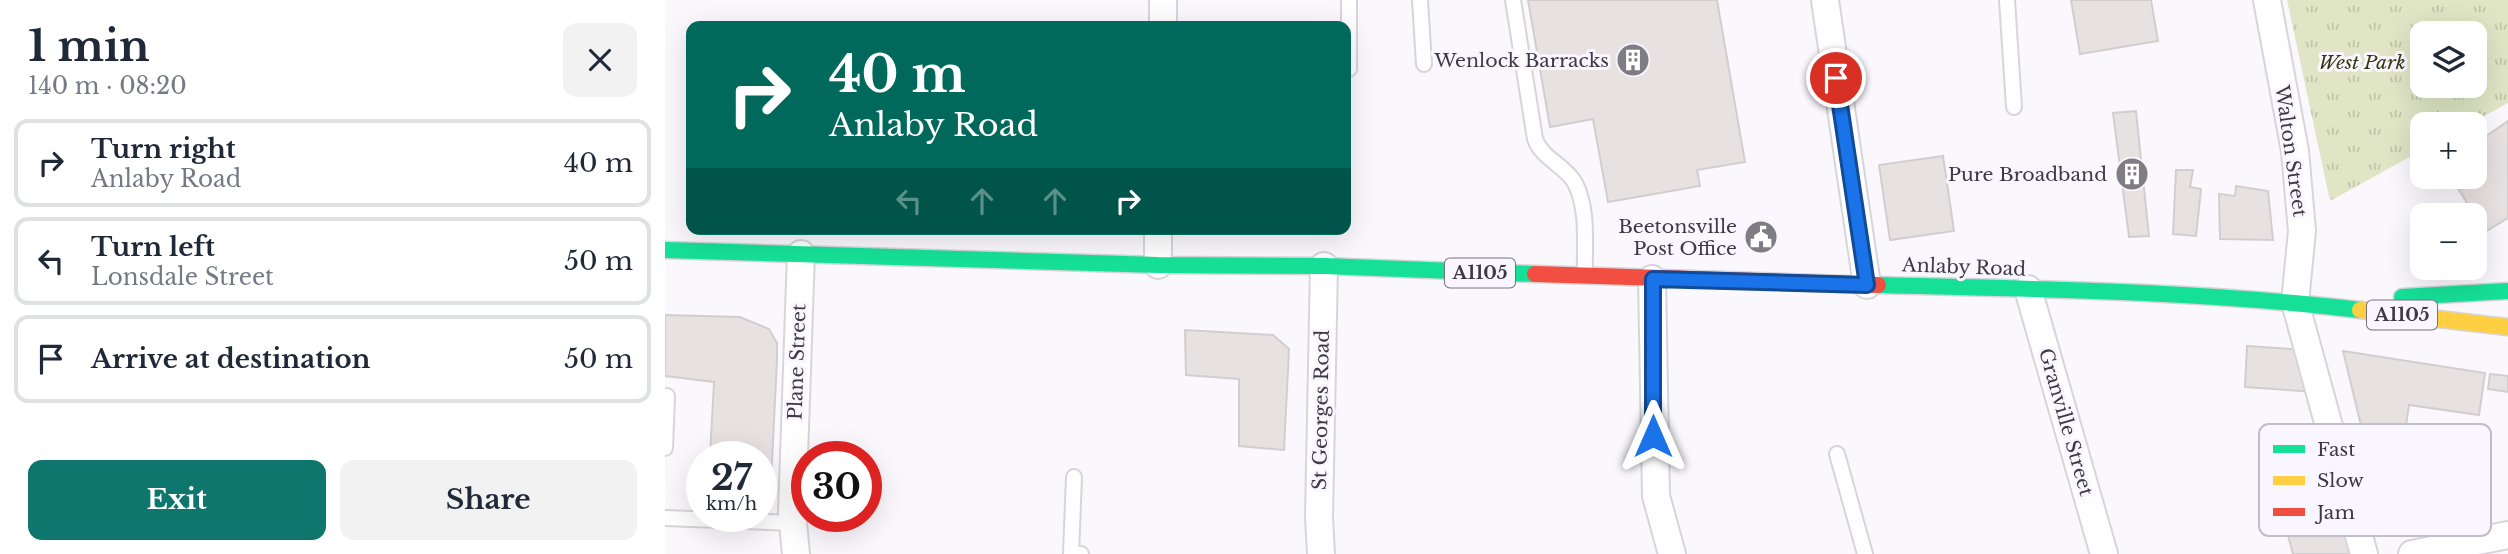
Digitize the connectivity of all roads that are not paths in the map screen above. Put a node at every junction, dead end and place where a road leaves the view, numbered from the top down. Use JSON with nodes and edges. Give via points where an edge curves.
{"nodes":[{"id":1,"x":1163,"y":0,"type":"edge"},
{"id":2,"x":1349,"y":0,"type":"edge"},
{"id":3,"x":1420,"y":0,"type":"edge"},
{"id":4,"x":1513,"y":0,"type":"edge"},
{"id":5,"x":1825,"y":0,"type":"edge"},
{"id":6,"x":2007,"y":0,"type":"edge"},
{"id":7,"x":2267,"y":0,"type":"edge"},
{"id":8,"x":1163,"y":21,"type":"edge"},
{"id":9,"x":1349,"y":21,"type":"edge"},
{"id":10,"x":1424,"y":64,"type":"dead end"},
{"id":11,"x":2014,"y":107,"type":"dead end"},
{"id":12,"x":1159,"y":235,"type":"edge"},
{"id":13,"x":665,"y":250,"type":"edge"},
{"id":14,"x":801,"y":254,"type":"junction"},
{"id":15,"x":1158,"y":265,"type":"junction"},
{"id":16,"x":1324,"y":266,"type":"junction"},
{"id":17,"x":1585,"y":277,"type":"junction"},
{"id":18,"x":1653,"y":279,"type":"junction"},
{"id":19,"x":1867,"y":285,"type":"junction"},
{"id":20,"x":2028,"y":289,"type":"junction"},
{"id":21,"x":2508,"y":291,"type":"edge"},
{"id":22,"x":2295,"y":302,"type":"junction"},
{"id":23,"x":2508,"y":327,"type":"edge"},
{"id":24,"x":667,"y":396,"type":"dead end"},
{"id":25,"x":2328,"y":424,"type":"edge"},
{"id":26,"x":795,"y":441,"type":"edge"},
{"id":27,"x":665,"y":448,"type":"edge"},
{"id":28,"x":1837,"y":454,"type":"dead end"},
{"id":29,"x":1074,"y":477,"type":"dead end"},
{"id":30,"x":665,"y":518,"type":"edge"},
{"id":31,"x":791,"y":523,"type":"edge"},
{"id":32,"x":794,"y":532,"type":"edge"},
{"id":33,"x":2508,"y":535,"type":"edge"},
{"id":34,"x":2359,"y":536,"type":"edge"},
{"id":35,"x":796,"y":554,"type":"edge"},
{"id":36,"x":1081,"y":554,"type":"edge"},
{"id":37,"x":1321,"y":554,"type":"edge"},
{"id":38,"x":1672,"y":554,"type":"edge"},
{"id":39,"x":1865,"y":554,"type":"edge"},
{"id":40,"x":2104,"y":554,"type":"edge"},
{"id":41,"x":2364,"y":554,"type":"edge"},
{"id":42,"x":2411,"y":554,"type":"edge"}],
"edges":[{"from":1,"to":8,"type":"street"},
{"from":2,"to":9,"type":"lane"},
{"from":3,"to":10,"type":"lane"},
{"from":4,"to":17,"type":"lane","via":[[1539,151],[1574,182],[1582,206]]},
{"from":5,"to":19,"type":"street"},
{"from":6,"to":11,"type":"lane"},
{"from":7,"to":22,"type":"street","name":"Walton Street","via":[[2295,151],[2302,231]]},
{"from":12,"to":15,"type":"street"},
{"from":13,"to":14,"type":"main road","name":"Anlaby Road","number":"A1105"},
{"from":14,"to":15,"type":"main road","name":"Anlaby Road","number":"A1105"},
{"from":14,"to":26,"type":"street","name":"Plane Street"},
{"from":15,"to":16,"type":"main road","name":"Anlaby Road","number":"A1105"},
{"from":16,"to":17,"type":"main road","name":"Anlaby Road","number":"A1105"},
{"from":16,"to":37,"type":"street","name":"St Georges Road"},
{"from":17,"to":18,"type":"main road","name":"Anlaby Road","number":"A1105"},
{"from":18,"to":19,"type":"main road","name":"Anlaby Road","number":"A1105"},
{"from":18,"to":38,"type":"street","via":[[1656,496]]},
{"from":19,"to":20,"type":"main road","name":"Anlaby Road","number":"A1105"},
{"from":20,"to":22,"type":"main road","name":"Anlaby Road","number":"A1105"},
{"from":20,"to":40,"type":"street","name":"Granville Street"},
{"from":21,"to":22,"type":"main road","name":"Anlaby Road","number":"A1105"},
{"from":22,"to":23,"type":"main road","name":"Anlaby Road","number":"A1105"},
{"from":22,"to":25,"type":"street"},
{"from":24,"to":27,"type":"lane"},
{"from":28,"to":39,"type":"lane"},
{"from":29,"to":36,"type":"lane","via":[[1071,554]]},
{"from":30,"to":31,"type":"lane"},
{"from":32,"to":35,"type":"street","name":"Plane Street"},
{"from":33,"to":42,"type":"street"},
{"from":34,"to":41,"type":"street"}]}
